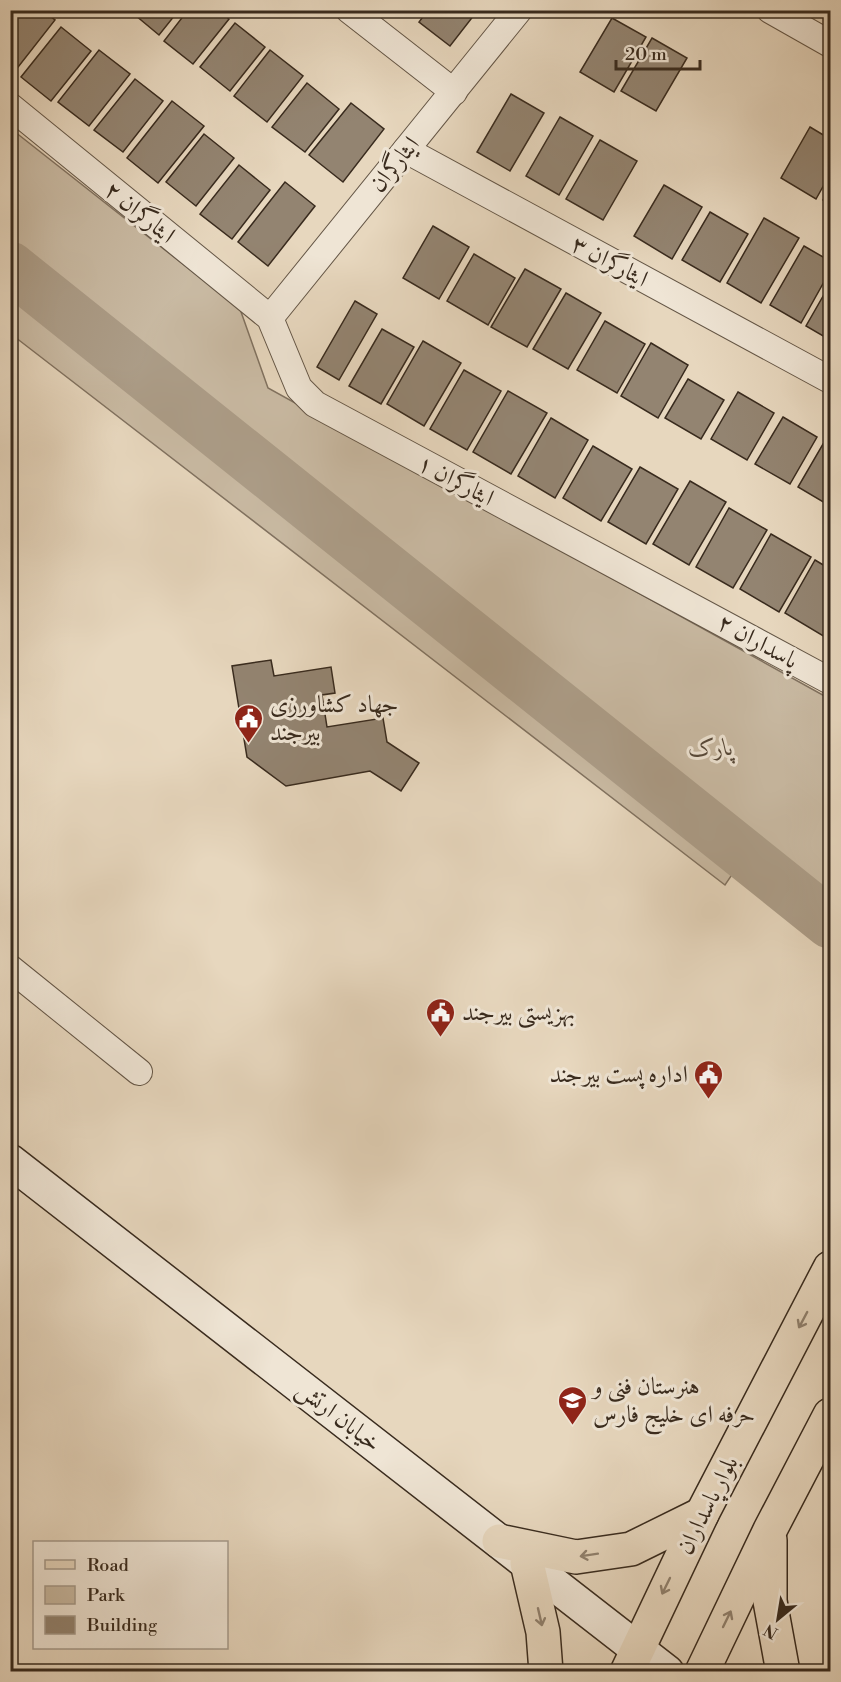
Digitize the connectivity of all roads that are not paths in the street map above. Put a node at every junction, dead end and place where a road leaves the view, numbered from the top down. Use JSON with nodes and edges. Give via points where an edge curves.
{"nodes":[{"id":1,"x":350,"y":10,"type":"edge"},
{"id":2,"x":519,"y":10,"type":"edge"},
{"id":3,"x":770,"y":10,"type":"edge"},
{"id":4,"x":831,"y":44,"type":"edge"},
{"id":5,"x":454,"y":92,"type":"junction"},
{"id":6,"x":10,"y":106,"type":"edge"},
{"id":7,"x":406,"y":150,"type":"junction"},
{"id":8,"x":270,"y":318,"type":"junction"},
{"id":9,"x":823,"y":376,"type":"edge"},
{"id":10,"x":685,"y":602,"type":"joint"},
{"id":11,"x":831,"y":681,"type":"edge"},
{"id":12,"x":15,"y":980,"type":"edge"},
{"id":13,"x":139,"y":1072,"type":"dead end"},
{"id":14,"x":10,"y":1161,"type":"edge"},
{"id":15,"x":831,"y":1268,"type":"edge"},
{"id":16,"x":831,"y":1415,"type":"edge"},
{"id":17,"x":702,"y":1514,"type":"junction"},
{"id":18,"x":770,"y":1530,"type":"junction"},
{"id":19,"x":499,"y":1541,"type":"junction"},
{"id":20,"x":527,"y":1563,"type":"junction"},
{"id":21,"x":631,"y":1660,"type":"edge"},
{"id":22,"x":546,"y":1671,"type":"edge"},
{"id":23,"x":667,"y":1671,"type":"edge"},
{"id":24,"x":702,"y":1671,"type":"edge"},
{"id":25,"x":783,"y":1671,"type":"edge"}],
"edges":[{"from":1,"to":5,"type":"street"},
{"from":2,"to":5,"type":"street","name":"ایثارگران"},
{"from":3,"to":4,"type":"street"},
{"from":5,"to":7,"type":"street","name":"ایثارگران"},
{"from":6,"to":8,"type":"street","name":"ایثارگران ۲"},
{"from":7,"to":8,"type":"street","name":"ایثارگران"},
{"from":7,"to":9,"type":"street","name":"ایثارگران ۳"},
{"from":8,"to":10,"type":"street","name":"ایثارگران ۱","via":[[299,388],[315,405]]},
{"from":10,"to":11,"type":"street","name":"پاسداران ۲"},
{"from":12,"to":13,"type":"street"},
{"from":14,"to":19,"type":"main road","name":"خیابان ارتش"},
{"from":15,"to":17,"type":"main road","name":"بلوار پاسداران","one_way":true},
{"from":16,"to":18,"type":"main road"},
{"from":17,"to":19,"type":"main road","one_way":true,"via":[[631,1548],[576,1557]]},
{"from":17,"to":21,"type":"main road","name":"بلوار پاسداران","one_way":true},
{"from":24,"to":18,"type":"main road","one_way":true},
{"from":18,"to":25,"type":"main road","via":[[770,1601]]},
{"from":19,"to":20,"type":"main road","name":"خیابان ارتش"},
{"from":20,"to":21,"type":"main road","name":"خیابان ارتش"},
{"from":20,"to":22,"type":"main road","one_way":true,"via":[[543,1632]]},
{"from":21,"to":23,"type":"main road","name":"خیابان ارتش"}]}
